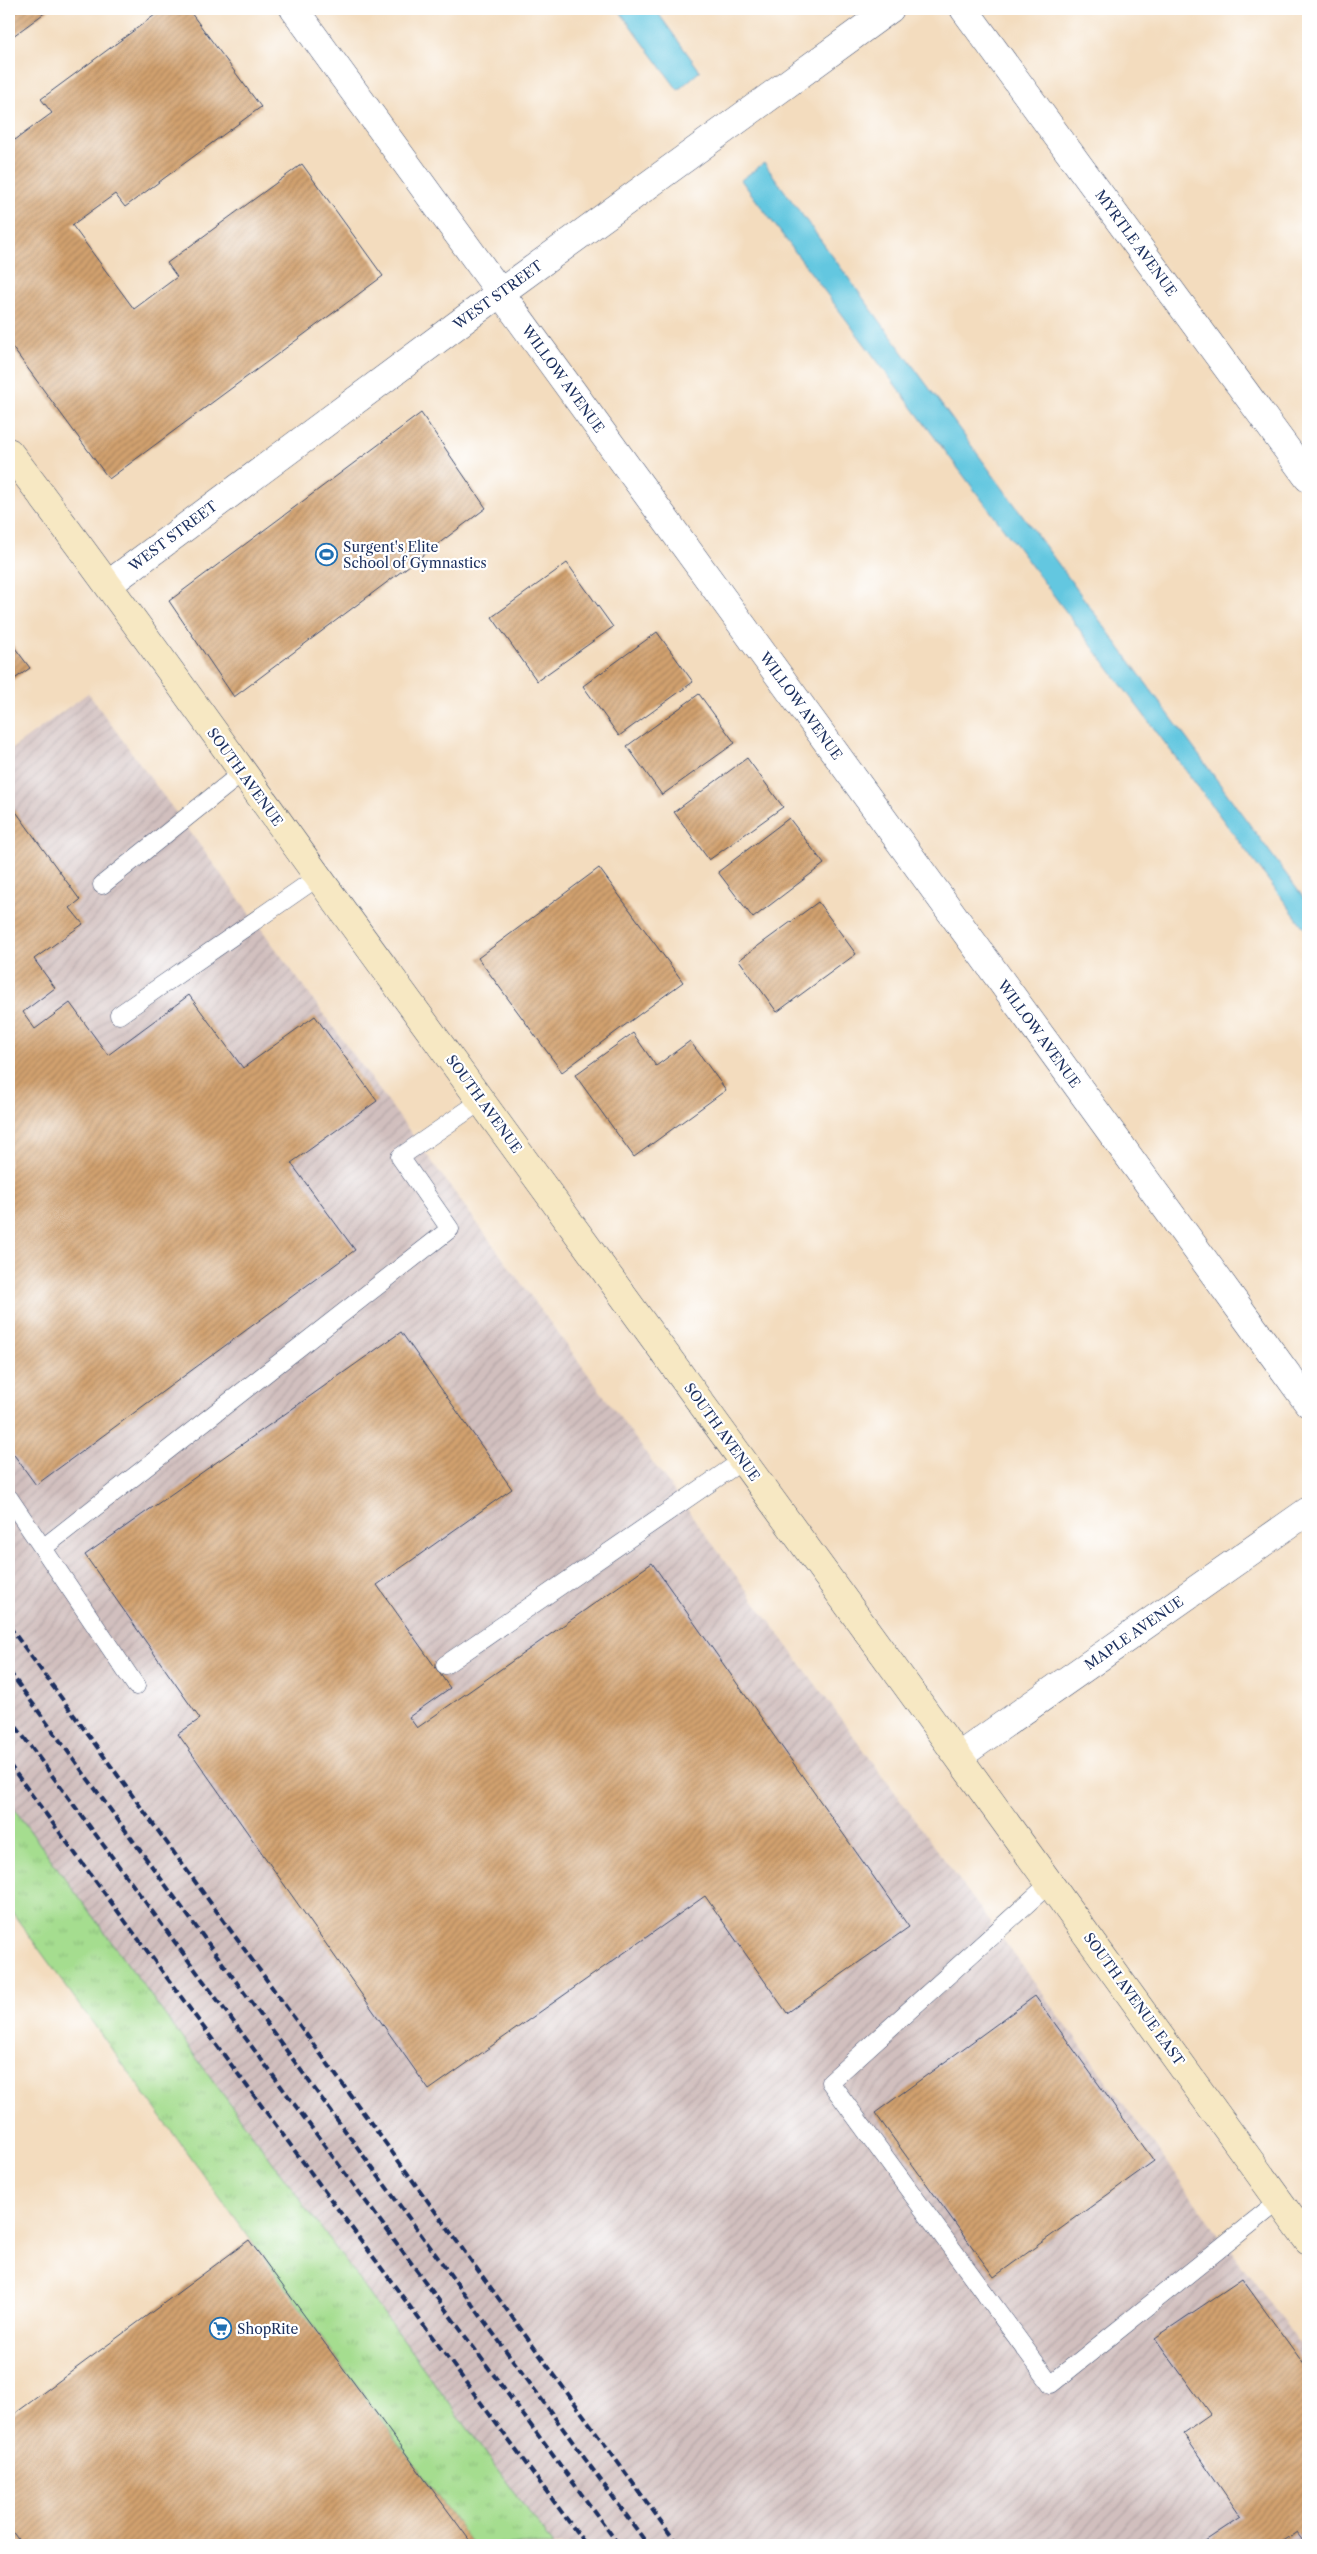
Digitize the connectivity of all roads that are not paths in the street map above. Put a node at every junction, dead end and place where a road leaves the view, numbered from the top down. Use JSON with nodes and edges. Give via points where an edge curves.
{"nodes":[{"id":1,"x":294,"y":9,"type":"edge"},
{"id":2,"x":890,"y":9,"type":"edge"},
{"id":3,"x":964,"y":9,"type":"edge"},
{"id":4,"x":500,"y":293,"type":"junction"},
{"id":5,"x":9,"y":452,"type":"edge"},
{"id":6,"x":1308,"y":478,"type":"edge"},
{"id":7,"x":109,"y":584,"type":"junction"},
{"id":8,"x":242,"y":773,"type":"junction"},
{"id":9,"x":318,"y":877,"type":"junction"},
{"id":10,"x":102,"y":884,"type":"dead end"},
{"id":11,"x":120,"y":1015,"type":"dead end"},
{"id":12,"x":482,"y":1101,"type":"junction"},
{"id":13,"x":1308,"y":1403,"type":"edge"},
{"id":14,"x":743,"y":1460,"type":"junction"},
{"id":15,"x":9,"y":1498,"type":"edge"},
{"id":16,"x":1308,"y":1511,"type":"edge"},
{"id":17,"x":42,"y":1548,"type":"junction"},
{"id":18,"x":445,"y":1666,"type":"dead end"},
{"id":19,"x":136,"y":1686,"type":"dead end"},
{"id":20,"x":959,"y":1756,"type":"junction"},
{"id":21,"x":1050,"y":1882,"type":"junction"},
{"id":22,"x":1279,"y":2201,"type":"junction"},
{"id":23,"x":1308,"y":2241,"type":"edge"}],
"edges":[{"from":1,"to":4,"type":"street","name":"WILLOW AVENUE"},
{"from":2,"to":4,"type":"street","name":"WEST STREET"},
{"from":3,"to":6,"type":"street","name":"MYRTLE AVENUE"},
{"from":4,"to":7,"type":"street","name":"WEST STREET"},
{"from":4,"to":13,"type":"street","name":"WILLOW AVENUE"},
{"from":5,"to":7,"type":"main road","name":"SOUTH AVENUE"},
{"from":7,"to":8,"type":"main road","name":"SOUTH AVENUE"},
{"from":8,"to":9,"type":"main road","name":"SOUTH AVENUE"},
{"from":8,"to":10,"type":"lane"},
{"from":9,"to":11,"type":"lane"},
{"from":9,"to":12,"type":"main road","name":"SOUTH AVENUE"},
{"from":12,"to":14,"type":"main road","name":"SOUTH AVENUE"},
{"from":12,"to":17,"type":"lane","via":[[400,1157],[450,1229]]},
{"from":14,"to":18,"type":"lane"},
{"from":14,"to":20,"type":"main road","name":"SOUTH AVENUE"},
{"from":15,"to":17,"type":"lane"},
{"from":16,"to":20,"type":"street","name":"MAPLE AVENUE"},
{"from":17,"to":19,"type":"lane"},
{"from":20,"to":21,"type":"main road","name":"SOUTH AVENUE EAST"},
{"from":21,"to":22,"type":"main road","name":"SOUTH AVENUE EAST"},
{"from":21,"to":22,"type":"lane","via":[[830,2082],[1051,2384]]},
{"from":22,"to":23,"type":"main road","name":"SOUTH AVENUE EAST"}]}
